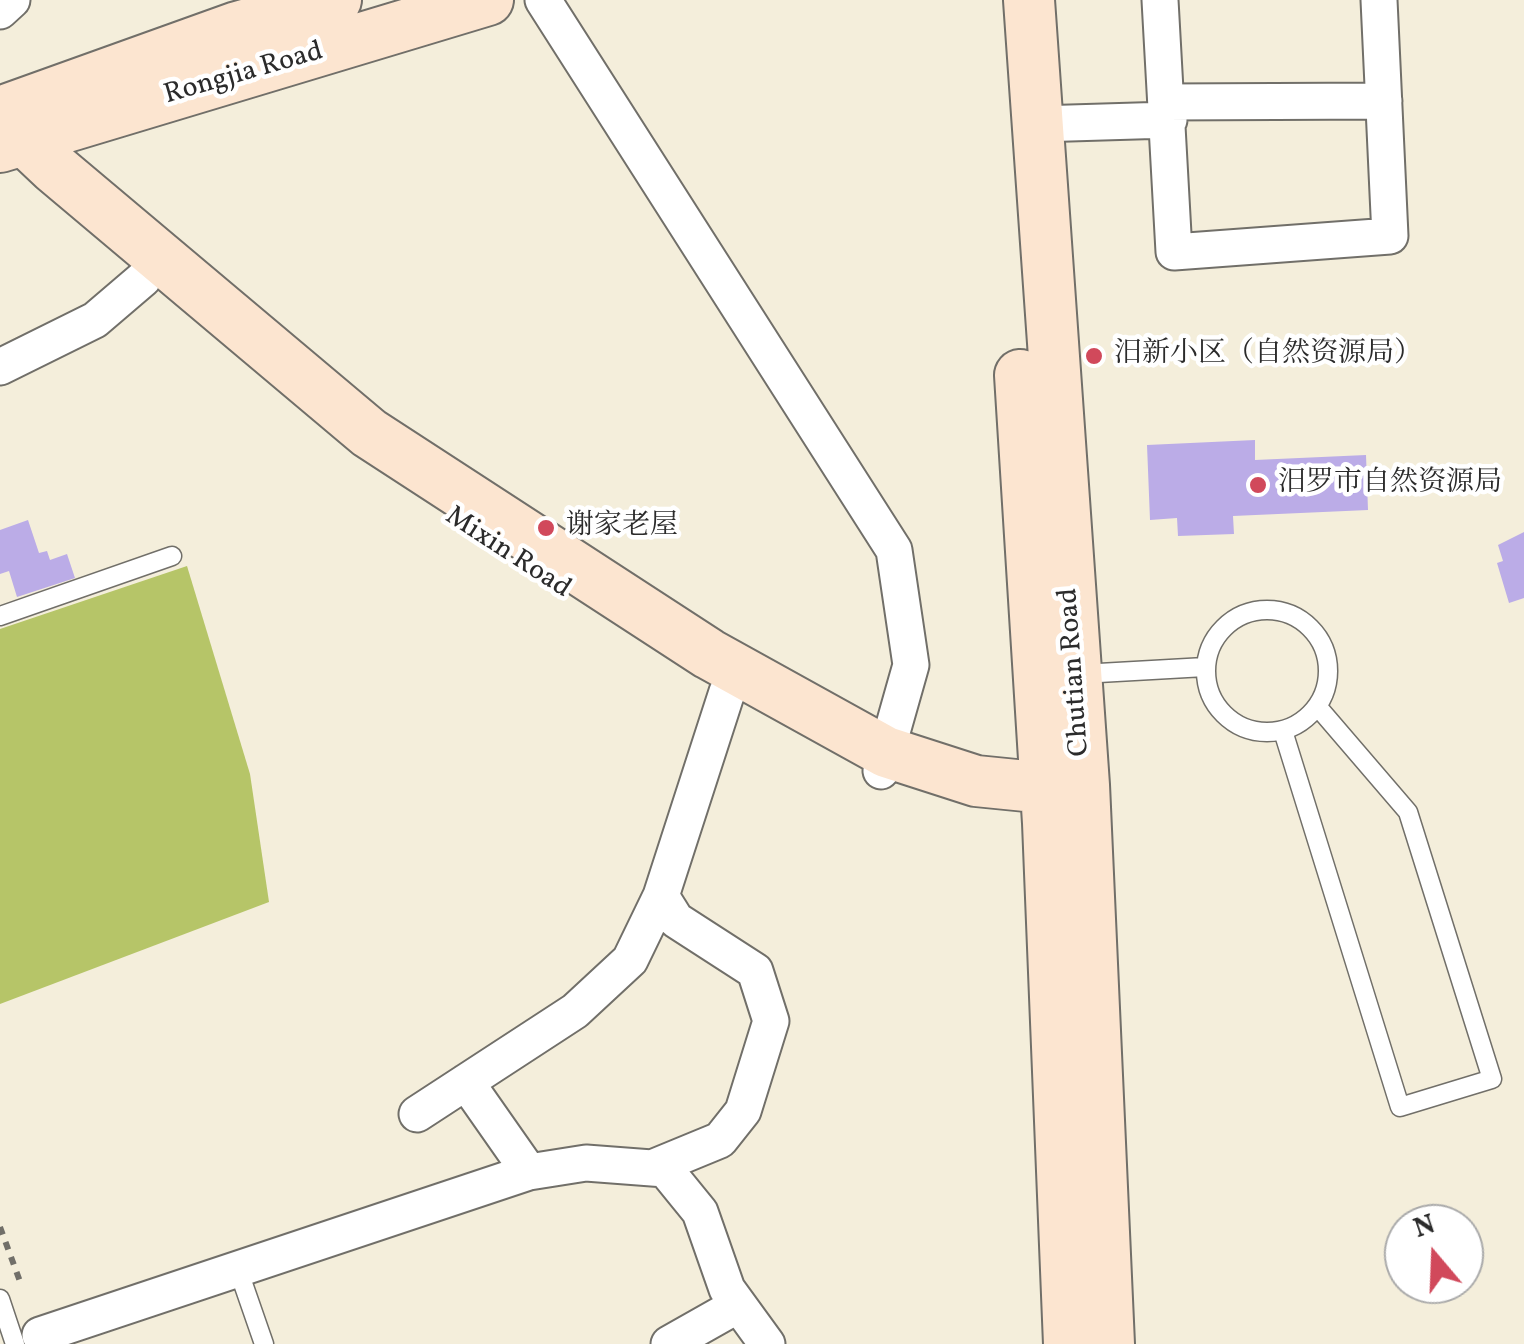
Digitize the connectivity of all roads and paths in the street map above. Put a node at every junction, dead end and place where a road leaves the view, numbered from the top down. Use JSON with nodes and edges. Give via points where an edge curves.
{"nodes":[{"id":1,"x":12,"y":0,"type":"edge"},
{"id":2,"x":336,"y":0,"type":"edge"},
{"id":3,"x":488,"y":0,"type":"edge"},
{"id":4,"x":543,"y":0,"type":"edge"},
{"id":5,"x":996,"y":0,"type":"edge"},
{"id":6,"x":1029,"y":0,"type":"edge"},
{"id":7,"x":1160,"y":0,"type":"edge"},
{"id":8,"x":1379,"y":0,"type":"edge"},
{"id":9,"x":0,"y":11,"type":"edge"},
{"id":10,"x":1384,"y":101,"type":"junction"},
{"id":11,"x":1168,"y":111,"type":"junction"},
{"id":12,"x":1037,"y":124,"type":"junction"},
{"id":13,"x":5,"y":134,"type":"edge"},
{"id":14,"x":143,"y":279,"type":"junction"},
{"id":15,"x":0,"y":367,"type":"edge"},
{"id":16,"x":172,"y":556,"type":"dead end"},
{"id":17,"x":0,"y":616,"type":"edge"},
{"id":18,"x":1206,"y":667,"type":"junction"},
{"id":19,"x":1058,"y":676,"type":"junction"},
{"id":20,"x":736,"y":683,"type":"junction"},
{"id":21,"x":1317,"y":706,"type":"junction"},
{"id":22,"x":1283,"y":730,"type":"junction"},
{"id":23,"x":883,"y":762,"type":"junction"},
{"id":24,"x":1066,"y":807,"type":"junction"},
{"id":25,"x":661,"y":896,"type":"junction"},
{"id":26,"x":466,"y":1082,"type":"junction"},
{"id":27,"x":417,"y":1114,"type":"dead end"},
{"id":28,"x":652,"y":1168,"type":"junction"},
{"id":29,"x":529,"y":1172,"type":"junction"},
{"id":30,"x":238,"y":1268,"type":"junction"},
{"id":31,"x":0,"y":1300,"type":"edge"},
{"id":32,"x":738,"y":1304,"type":"junction"},
{"id":33,"x":28,"y":1339,"type":"edge"},
{"id":34,"x":264,"y":1344,"type":"edge"},
{"id":35,"x":669,"y":1344,"type":"edge"},
{"id":36,"x":767,"y":1344,"type":"edge"},
{"id":37,"x":1069,"y":1344,"type":"edge"},
{"id":38,"x":1109,"y":1344,"type":"edge"}],
"edges":[{"from":1,"to":9,"type":"street"},
{"from":2,"to":13,"type":"street","via":[[238,27]]},
{"from":3,"to":13,"type":"street","name":"Rongjia Road"},
{"from":4,"to":23,"type":"street","via":[[894,550],[911,664]]},
{"from":5,"to":19,"type":"street","name":"Chutian Road"},
{"from":6,"to":12,"type":"street","name":"Chutian Road"},
{"from":7,"to":11,"type":"street"},
{"from":8,"to":10,"type":"street"},
{"from":10,"to":11,"type":"street"},
{"from":10,"to":11,"type":"street","via":[[1390,236],[1174,252]]},
{"from":11,"to":12,"type":"street"},
{"from":12,"to":19,"type":"street","name":"Chutian Road"},
{"from":13,"to":14,"type":"street","name":"Mixin Road"},
{"from":13,"to":20,"type":"street","via":[[369,434],[709,654]]},
{"from":14,"to":15,"type":"street","via":[[95,320]]},
{"from":14,"to":20,"type":"street","name":"Mixin Road","via":[[203,335],[381,474]]},
{"from":16,"to":17,"type":"lane"},
{"from":18,"to":19,"type":"lane"},
{"from":18,"to":21,"type":"lane","via":[[1210,648],[1234,619],[1252,611],[1294,615],[1312,628],[1329,666]]},
{"from":18,"to":22,"type":"lane","via":[[1207,686],[1228,719],[1264,733]]},
{"from":19,"to":24,"type":"street","name":"Chutian Road"},
{"from":20,"to":23,"type":"street","name":"Mixin Road"},
{"from":20,"to":25,"type":"street"},
{"from":21,"to":22,"type":"lane"},
{"from":21,"to":22,"type":"lane","via":[[1408,812],[1492,1079],[1400,1107]]},
{"from":23,"to":24,"type":"street","name":"Mixin Road"},
{"from":24,"to":37,"type":"street","name":"Chutian Road"},
{"from":24,"to":38,"type":"street","name":"Chutian Road"},
{"from":25,"to":26,"type":"street","via":[[630,960],[574,1011]]},
{"from":25,"to":28,"type":"street","via":[[676,920],[755,971],[772,1021],[743,1112],[720,1140]]},
{"from":26,"to":27,"type":"street"},
{"from":26,"to":29,"type":"street"},
{"from":28,"to":29,"type":"street","via":[[586,1164]]},
{"from":28,"to":32,"type":"street","via":[[664,1168],[700,1212]]},
{"from":29,"to":30,"type":"street"},
{"from":30,"to":33,"type":"street"},
{"from":30,"to":34,"type":"lane"},
{"from":31,"to":33,"type":"lane"},
{"from":32,"to":35,"type":"street"},
{"from":32,"to":36,"type":"street"}]}
